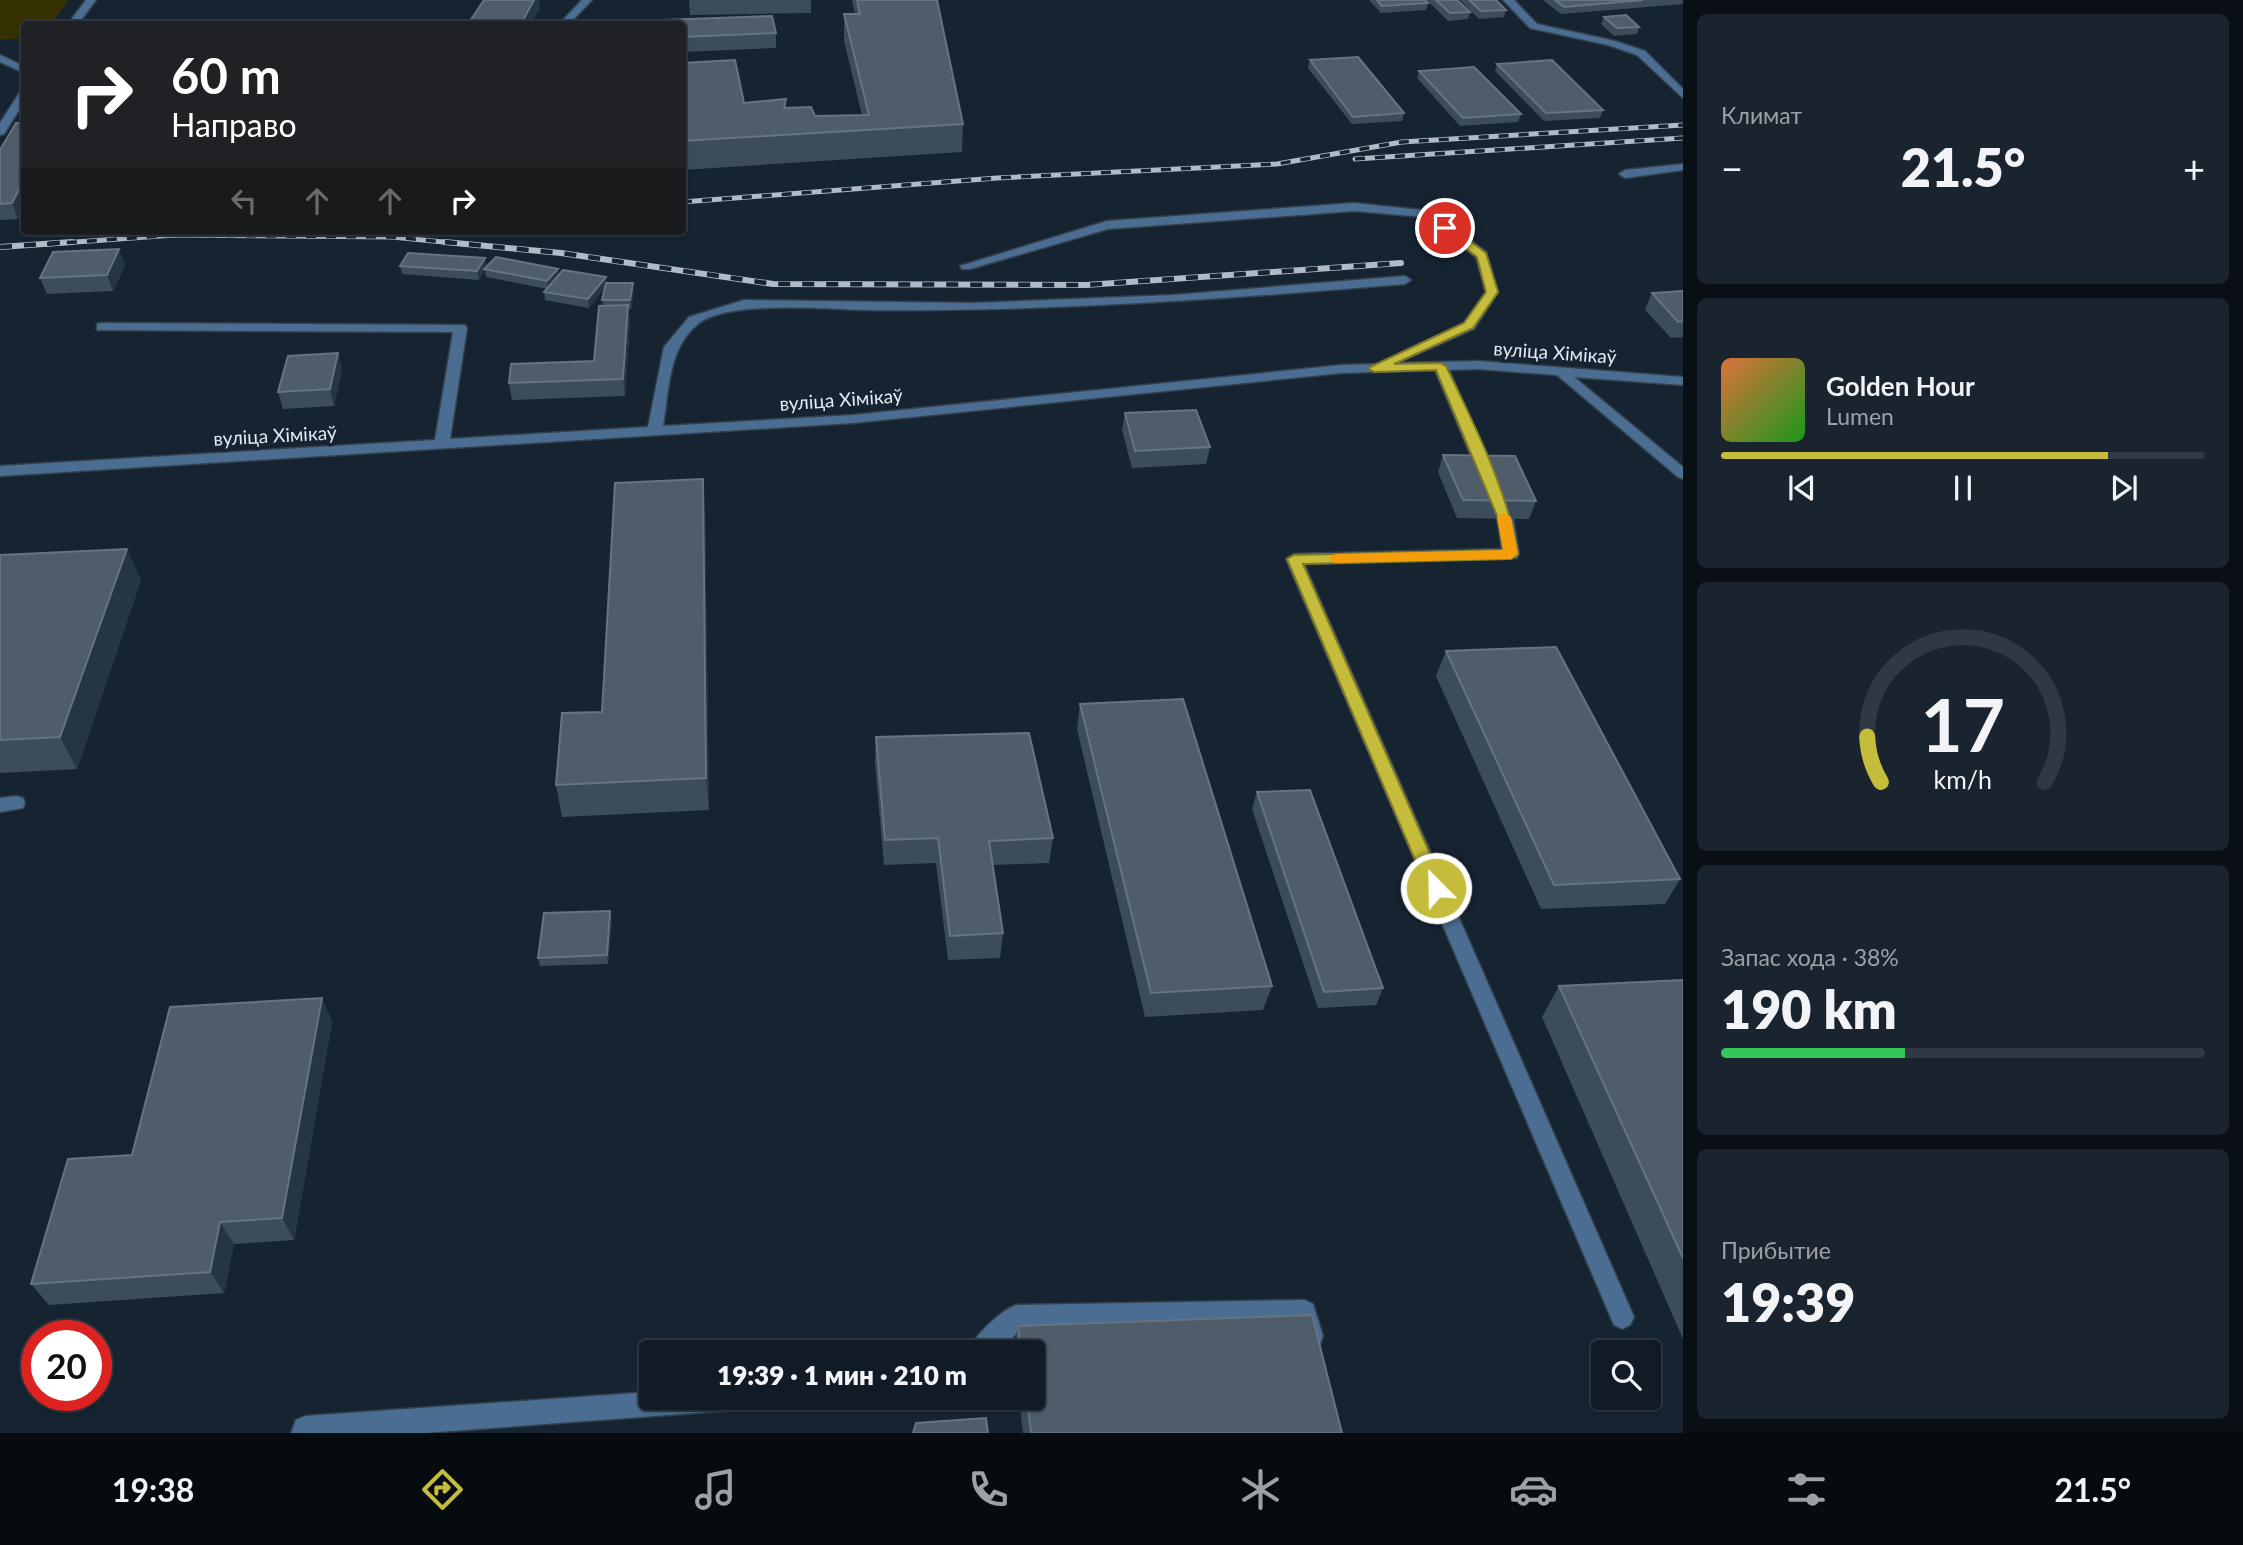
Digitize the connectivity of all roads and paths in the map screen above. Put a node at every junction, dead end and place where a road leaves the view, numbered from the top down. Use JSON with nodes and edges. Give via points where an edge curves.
{"nodes":[{"id":1,"x":91,"y":0,"type":"edge"},
{"id":2,"x":587,"y":0,"type":"edge"},
{"id":3,"x":1508,"y":0,"type":"edge"},
{"id":4,"x":75,"y":21,"type":"edge"},
{"id":5,"x":567,"y":21,"type":"edge"},
{"id":6,"x":0,"y":58,"type":"edge"},
{"id":7,"x":21,"y":68,"type":"edge"},
{"id":8,"x":1683,"y":95,"type":"edge"},
{"id":9,"x":21,"y":99,"type":"edge"},
{"id":10,"x":0,"y":132,"type":"edge"},
{"id":11,"x":1683,"y":167,"type":"edge"},
{"id":12,"x":1625,"y":174,"type":"dead end"},
{"id":13,"x":966,"y":266,"type":"dead end"},
{"id":14,"x":1405,"y":280,"type":"dead end"},
{"id":15,"x":102,"y":327,"type":"dead end"},
{"id":16,"x":1440,"y":366,"type":"junction"},
{"id":17,"x":1374,"y":368,"type":"junction"},
{"id":18,"x":1559,"y":370,"type":"junction"},
{"id":19,"x":1683,"y":381,"type":"edge"},
{"id":20,"x":655,"y":431,"type":"junction"},
{"id":21,"x":442,"y":444,"type":"junction"},
{"id":22,"x":0,"y":471,"type":"edge"},
{"id":23,"x":1683,"y":474,"type":"edge"},
{"id":24,"x":1622,"y":1317,"type":"dead end"},
{"id":25,"x":993,"y":1340,"type":"edge"},
{"id":26,"x":1315,"y":1352,"type":"edge"},
{"id":27,"x":639,"y":1405,"type":"edge"},
{"id":28,"x":304,"y":1433,"type":"edge"}],
"edges":[{"from":1,"to":4,"type":"street"},
{"from":2,"to":5,"type":"street"},
{"from":3,"to":8,"type":"street","via":[[1534,26],[1641,54]]},
{"from":6,"to":7,"type":"street"},
{"from":9,"to":10,"type":"street"},
{"from":11,"to":12,"type":"street"},
{"from":13,"to":17,"type":"street","via":[[1107,225],[1354,206],[1427,214],[1482,255],[1492,292],[1469,326]]},
{"from":14,"to":20,"type":"street","via":[[1173,299],[1025,305],[744,304],[694,320],[669,350]]},
{"from":15,"to":21,"type":"street","via":[[460,328]]},
{"from":16,"to":17,"type":"street","name":"вуліца Хімікаў"},
{"from":16,"to":18,"type":"street","name":"вуліца Хімікаў"},
{"from":16,"to":24,"type":"street","via":[[1505,518],[1511,554],[1294,559]]},
{"from":17,"to":20,"type":"street","name":"вуліца Хімікаў","via":[[853,419]]},
{"from":18,"to":19,"type":"street","name":"вуліца Хімікаў"},
{"from":18,"to":23,"type":"street"},
{"from":20,"to":21,"type":"street","name":"вуліца Хімікаў"},
{"from":21,"to":22,"type":"street","name":"вуліца Хімікаў"},
{"from":25,"to":26,"type":"street","via":[[1016,1318],[1305,1312]]},
{"from":27,"to":28,"type":"street","via":[[305,1429]]}]}
